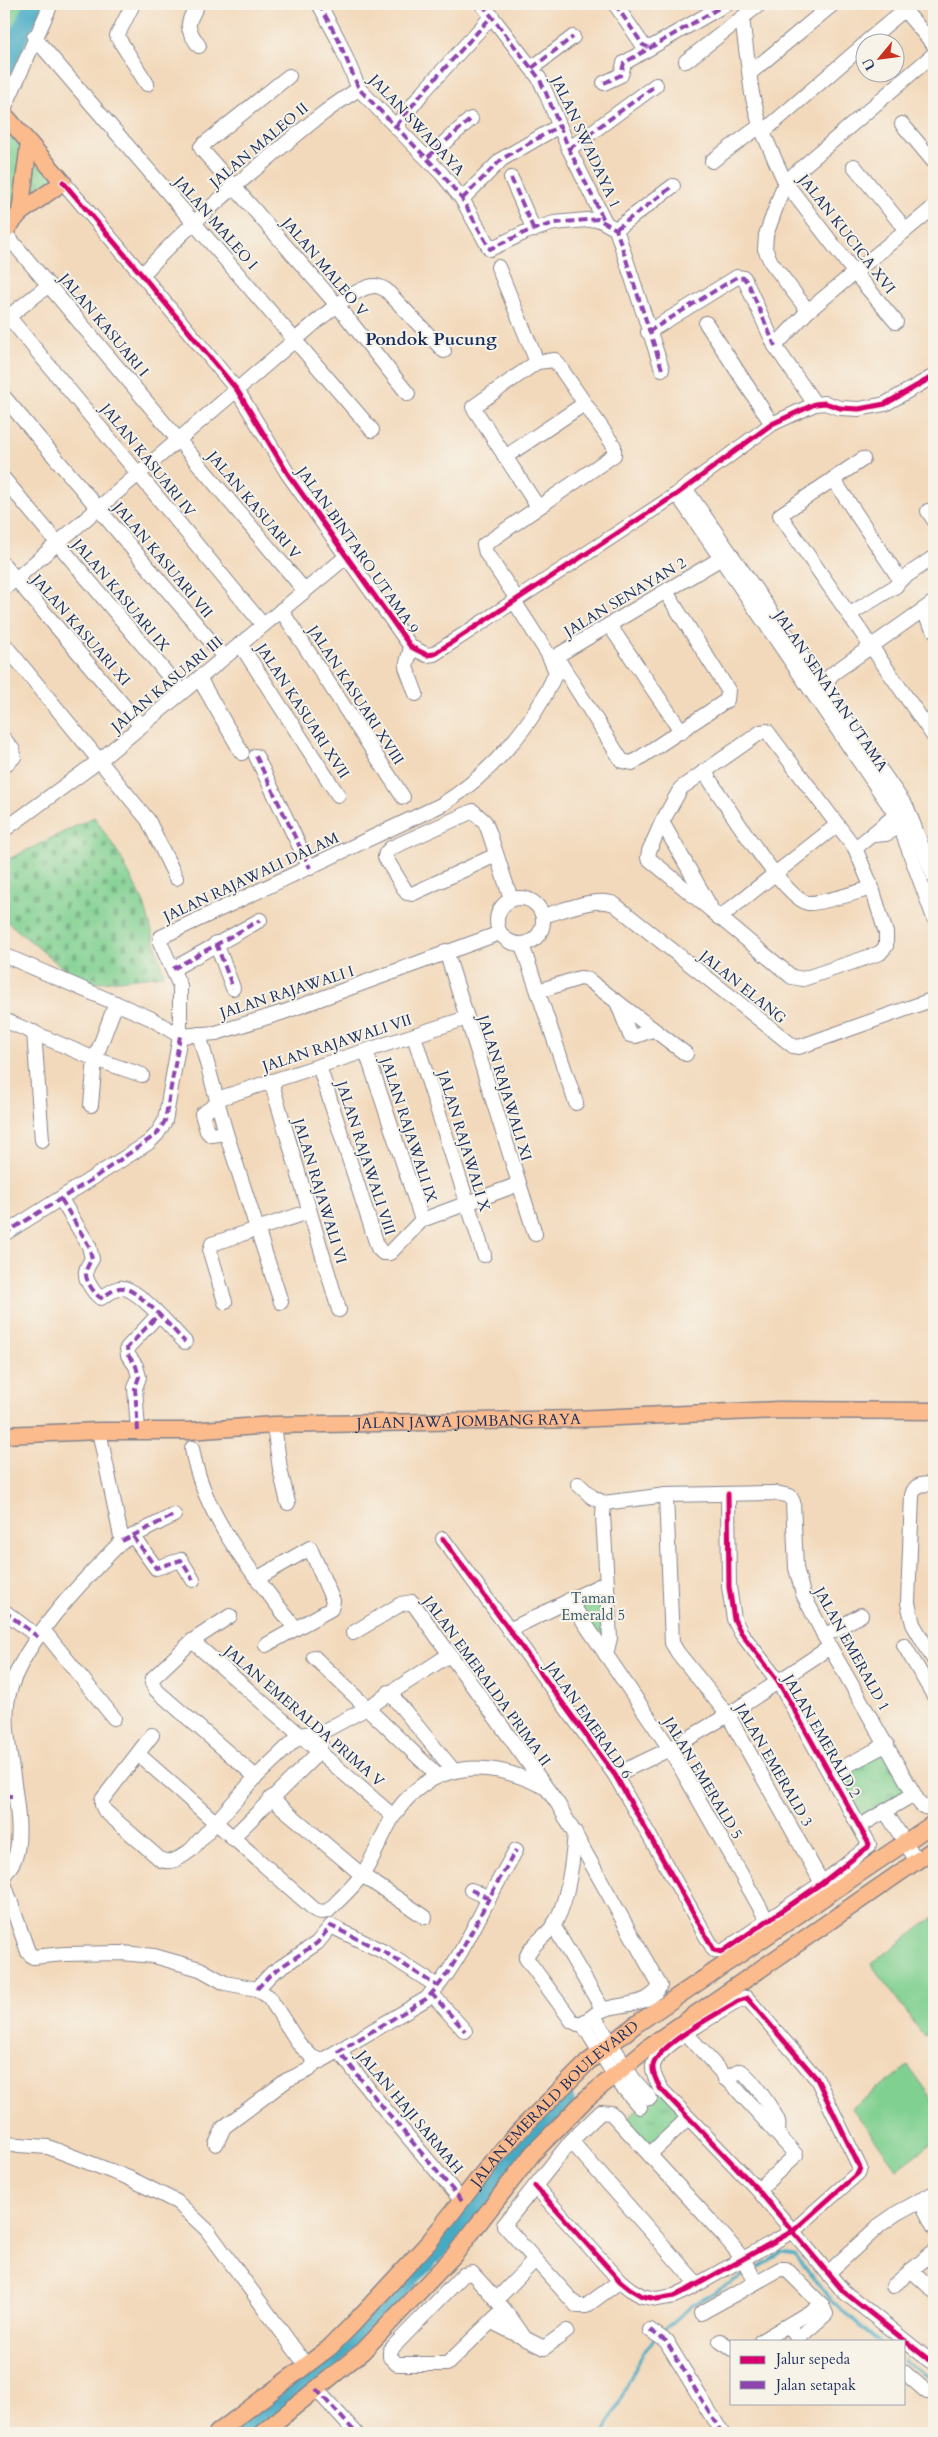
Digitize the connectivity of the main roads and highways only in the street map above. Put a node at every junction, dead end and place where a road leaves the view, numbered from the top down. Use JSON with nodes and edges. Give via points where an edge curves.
{"nodes":[{"id":1,"x":4,"y":114,"type":"edge"},
{"id":2,"x":29,"y":143,"type":"junction"},
{"id":3,"x":20,"y":213,"type":"junction"},
{"id":4,"x":4,"y":232,"type":"edge"},
{"id":5,"x":934,"y":1411,"type":"edge"},
{"id":6,"x":4,"y":1435,"type":"edge"},
{"id":7,"x":934,"y":1823,"type":"edge"},
{"id":8,"x":925,"y":1856,"type":"edge"},
{"id":9,"x":217,"y":2433,"type":"edge"},
{"id":10,"x":262,"y":2433,"type":"edge"}],
"edges":[{"from":1,"to":2,"type":"main road","name":"JALAN BINTARO UTAMA 9"},
{"from":2,"to":3,"type":"main road"},
{"from":2,"to":3,"type":"main road","name":"JALAN BINTARO UTAMA 9","via":[[63,182]]},
{"from":3,"to":4,"type":"main road"},
{"from":5,"to":6,"type":"main road","name":"JALAN JAWA JOMBANG RAYA","via":[[778,1410]]},
{"from":7,"to":9,"type":"main road","name":"JALAN EMERALD BOULEVARD","via":[[605,2048],[521,2129],[429,2242],[329,2348]]},
{"from":8,"to":10,"type":"main road","name":"JALAN EMERALD BOULEVARD","via":[[619,2070],[533,2153],[455,2254],[363,2351]]}]}
